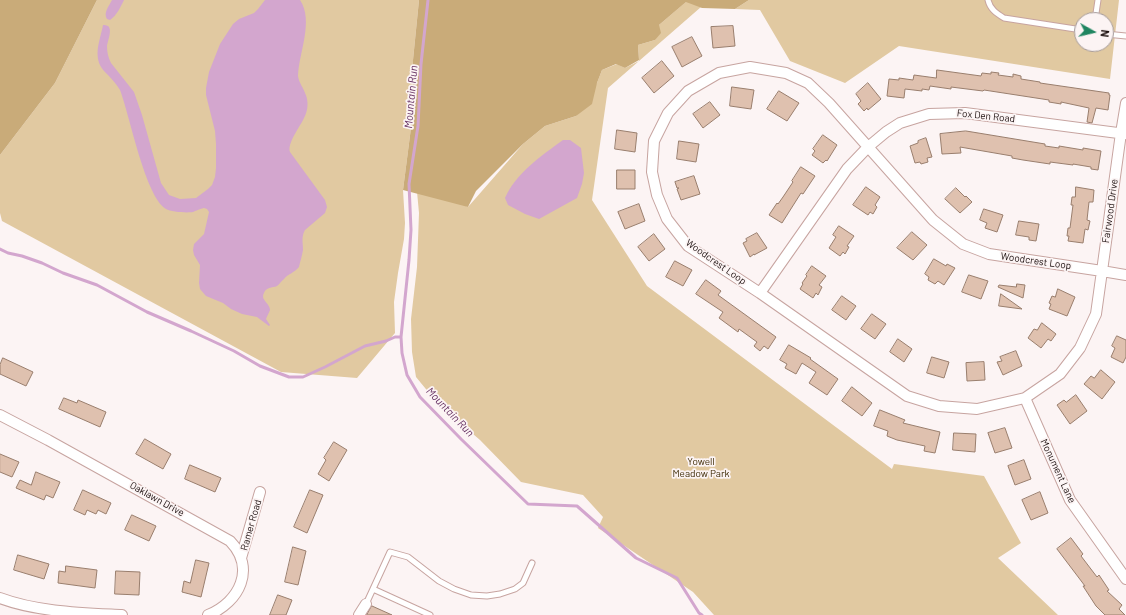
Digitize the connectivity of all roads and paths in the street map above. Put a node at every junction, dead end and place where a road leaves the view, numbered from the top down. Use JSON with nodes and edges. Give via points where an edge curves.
{"nodes":[{"id":1,"x":988,"y":0,"type":"edge"},
{"id":2,"x":1098,"y":0,"type":"edge"},
{"id":3,"x":1096,"y":12,"type":"edge"},
{"id":4,"x":1074,"y":29,"type":"edge"},
{"id":5,"x":1114,"y":35,"type":"edge"},
{"id":6,"x":1126,"y":36,"type":"edge"},
{"id":7,"x":1126,"y":103,"type":"edge"},
{"id":8,"x":1123,"y":134,"type":"edge"},
{"id":9,"x":868,"y":147,"type":"junction"},
{"id":10,"x":1102,"y":271,"type":"junction"},
{"id":11,"x":1126,"y":275,"type":"edge"},
{"id":12,"x":760,"y":293,"type":"junction"},
{"id":13,"x":1025,"y":398,"type":"junction"},
{"id":14,"x":0,"y":416,"type":"edge"},
{"id":15,"x":260,"y":492,"type":"dead end"},
{"id":16,"x":241,"y":558,"type":"junction"},
{"id":17,"x":532,"y":563,"type":"dead end"},
{"id":18,"x":1126,"y":579,"type":"edge"},
{"id":19,"x":373,"y":589,"type":"junction"},
{"id":20,"x":0,"y":598,"type":"edge"},
{"id":21,"x":366,"y":604,"type":"joint"},
{"id":22,"x":122,"y":615,"type":"edge"},
{"id":23,"x":208,"y":615,"type":"edge"},
{"id":24,"x":359,"y":615,"type":"edge"},
{"id":25,"x":430,"y":615,"type":"edge"}],
"edges":[{"from":1,"to":4,"type":"lane","via":[[996,14],[1004,18]]},
{"from":2,"to":3,"type":"lane"},
{"from":5,"to":6,"type":"lane"},
{"from":7,"to":8,"type":"street","name":"Fairwood Drive"},
{"from":8,"to":9,"type":"street","name":"Fox Den Road","via":[[965,113],[929,114],[900,123]]},
{"from":8,"to":10,"type":"street","name":"Fairwood Drive"},
{"from":9,"to":10,"type":"street","name":"Woodcrest Loop","via":[[933,220],[963,244],[989,254]]},
{"from":9,"to":12,"type":"street","name":"Fox Den Road","via":[[847,169]]},
{"from":9,"to":12,"type":"street","name":"Woodcrest Loop","via":[[808,83],[786,72],[750,67],[719,73],[688,91],[668,113],[654,141],[652,172],[657,195],[667,220],[688,246]]},
{"from":10,"to":11,"type":"street"},
{"from":10,"to":13,"type":"street","name":"Woodcrest Loop","via":[[1096,314],[1080,348],[1060,374]]},
{"from":12,"to":13,"type":"street","name":"Woodcrest Loop","via":[[907,396],[939,406],[977,409]]},
{"from":13,"to":18,"type":"street","name":"Monument Lane","via":[[1070,500]]},
{"from":14,"to":16,"type":"street","name":"Oaklawn Drive","via":[[62,447],[230,541]]},
{"from":15,"to":16,"type":"street","name":"Ramer Road"},
{"from":16,"to":23,"type":"street","via":[[242,577],[234,595],[219,610]]},
{"from":17,"to":19,"type":"lane","via":[[523,583],[515,589],[487,596],[471,595],[439,582],[408,558],[390,552]]},
{"from":19,"to":21,"type":"lane"},
{"from":19,"to":25,"type":"lane"},
{"from":20,"to":22,"type":"street","via":[[50,610]]},
{"from":21,"to":24,"type":"street"}]}
